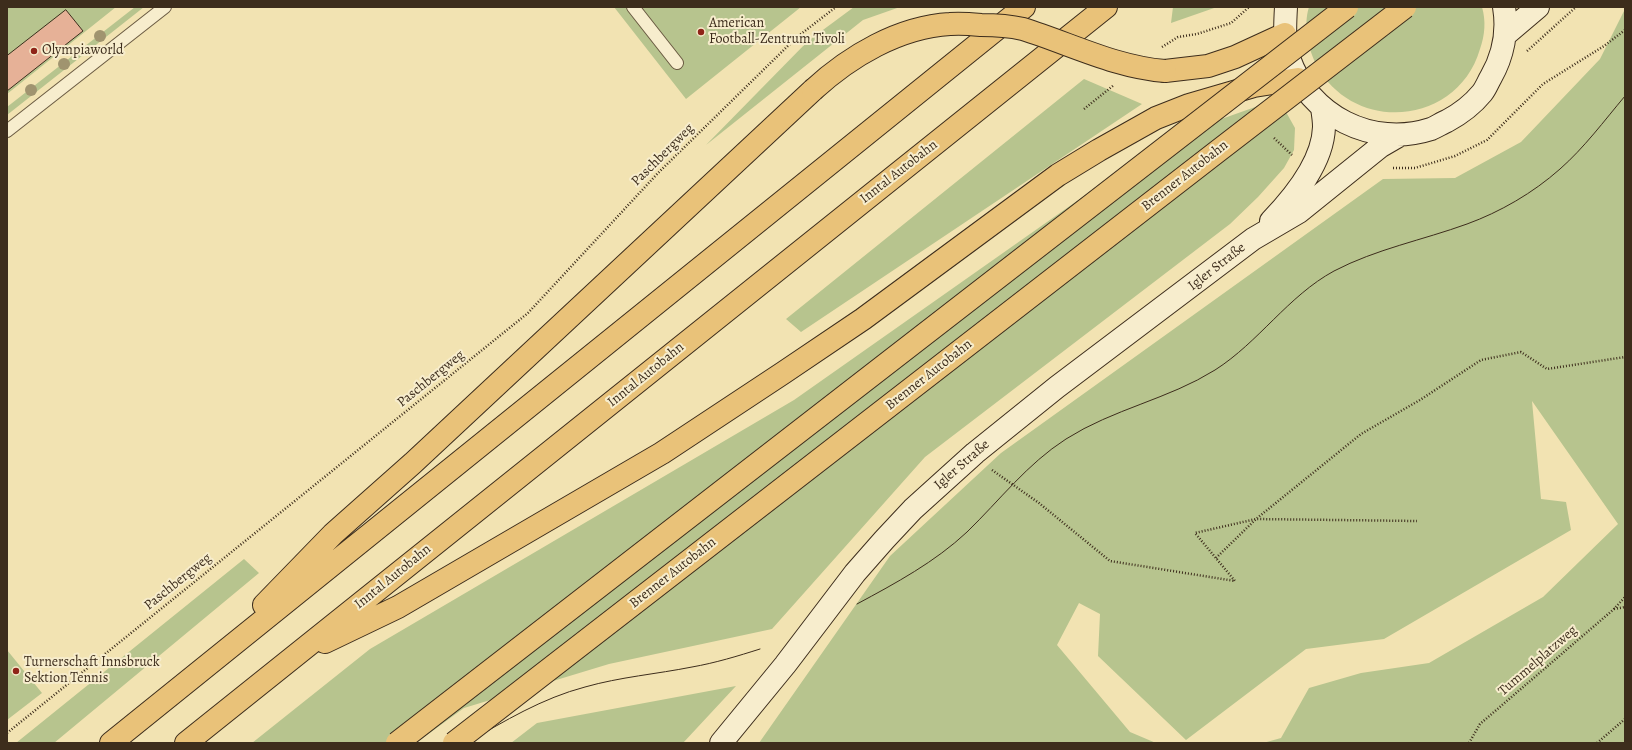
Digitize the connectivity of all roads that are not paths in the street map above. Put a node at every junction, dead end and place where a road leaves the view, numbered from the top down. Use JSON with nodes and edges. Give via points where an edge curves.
{"nodes":[{"id":1,"x":165,"y":7,"type":"edge"},
{"id":2,"x":633,"y":7,"type":"edge"},
{"id":3,"x":1024,"y":7,"type":"edge"},
{"id":4,"x":1106,"y":7,"type":"edge"},
{"id":5,"x":1286,"y":7,"type":"edge"},
{"id":6,"x":1347,"y":7,"type":"edge"},
{"id":7,"x":1406,"y":7,"type":"edge"},
{"id":8,"x":1504,"y":7,"type":"edge"},
{"id":9,"x":1538,"y":7,"type":"edge"},
{"id":10,"x":1285,"y":34,"type":"junction"},
{"id":11,"x":1505,"y":35,"type":"junction"},
{"id":12,"x":677,"y":63,"type":"dead end"},
{"id":13,"x":1298,"y":79,"type":"junction"},
{"id":14,"x":1322,"y":108,"type":"junction"},
{"id":15,"x":7,"y":131,"type":"edge"},
{"id":16,"x":1400,"y":135,"type":"junction"},
{"id":17,"x":1252,"y":239,"type":"junction"},
{"id":18,"x":292,"y":658,"type":"junction"},
{"id":19,"x":195,"y":676,"type":"junction"},
{"id":20,"x":111,"y":743,"type":"edge"},
{"id":21,"x":186,"y":743,"type":"edge"},
{"id":22,"x":397,"y":743,"type":"edge"},
{"id":23,"x":454,"y":743,"type":"edge"},
{"id":24,"x":721,"y":743,"type":"edge"}],
"edges":[{"from":1,"to":15,"type":"lane"},
{"from":2,"to":12,"type":"lane"},
{"from":3,"to":19,"type":"highway"},
{"from":4,"to":18,"type":"highway","name":"Inntal Autobahn"},
{"from":5,"to":10,"type":"main road"},
{"from":6,"to":22,"type":"highway","bridge":true},
{"from":7,"to":23,"type":"highway","name":"Brenner Autobahn","bridge":true},
{"from":8,"to":11,"type":"main road"},
{"from":9,"to":11,"type":"main road"},
{"from":10,"to":13,"type":"main road","via":[[1289,57]]},
{"from":10,"to":19,"type":"highway","bridge":true,"via":[[1235,57],[1208,66],[1166,71],[1144,70],[1021,29],[990,25],[951,24],[916,30],[887,40],[860,55],[830,74],[413,463],[333,534]]},
{"from":11,"to":16,"type":"main road","via":[[1498,65],[1482,93],[1459,114],[1431,129]]},
{"from":13,"to":14,"type":"main road"},
{"from":13,"to":18,"type":"highway","via":[[1254,86],[1189,105],[1156,118],[1099,150],[1058,175],[863,318],[662,453],[398,607]]},
{"from":14,"to":16,"type":"main road","via":[[1346,123],[1372,133]]},
{"from":14,"to":17,"type":"main road","name":"Igler Straße","via":[[1324,127],[1321,145],[1310,171],[1287,204]]},
{"from":16,"to":17,"type":"main road","name":"Igler Straße","via":[[1382,146],[1299,212]]},
{"from":17,"to":24,"type":"main road","name":"Igler Straße","via":[[975,452],[913,509],[855,573],[785,666]]},
{"from":18,"to":21,"type":"highway","name":"Inntal Autobahn"},
{"from":19,"to":20,"type":"highway"}]}
